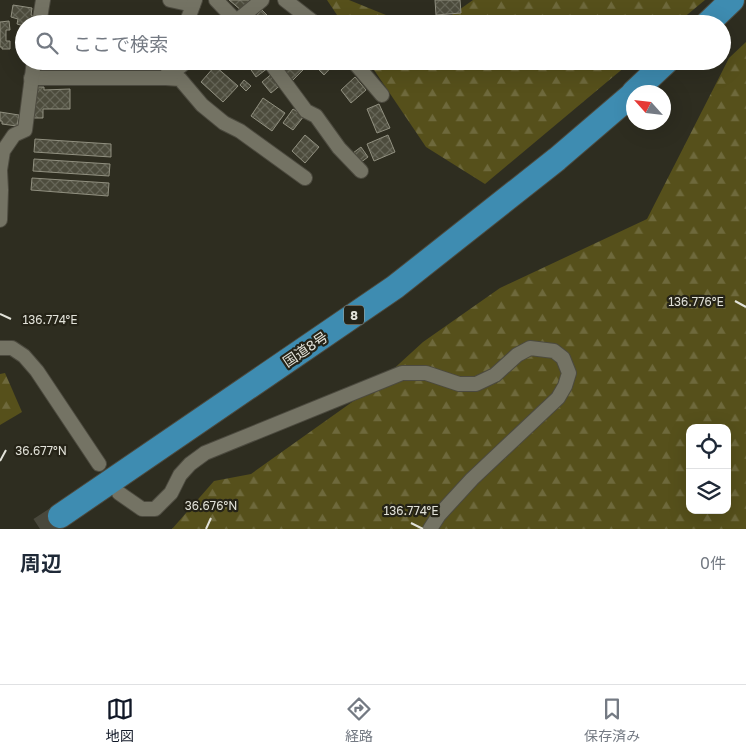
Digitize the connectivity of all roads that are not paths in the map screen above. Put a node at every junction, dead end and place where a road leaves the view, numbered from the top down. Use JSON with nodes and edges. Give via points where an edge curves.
{"nodes":[{"id":1,"x":43,"y":0,"type":"edge"},
{"id":2,"x":170,"y":0,"type":"edge"},
{"id":3,"x":216,"y":0,"type":"edge"},
{"id":4,"x":262,"y":0,"type":"edge"},
{"id":5,"x":284,"y":0,"type":"edge"},
{"id":6,"x":732,"y":0,"type":"edge"},
{"id":7,"x":194,"y":3,"type":"edge"},
{"id":8,"x":41,"y":15,"type":"edge"},
{"id":9,"x":189,"y":15,"type":"edge"},
{"id":10,"x":229,"y":15,"type":"edge"},
{"id":11,"x":245,"y":15,"type":"edge"},
{"id":12,"x":304,"y":15,"type":"edge"},
{"id":13,"x":716,"y":15,"type":"edge"},
{"id":14,"x":32,"y":70,"type":"edge"},
{"id":15,"x":169,"y":70,"type":"edge"},
{"id":16,"x":176,"y":70,"type":"edge"},
{"id":17,"x":276,"y":70,"type":"edge"},
{"id":18,"x":361,"y":70,"type":"edge"},
{"id":19,"x":658,"y":70,"type":"edge"},
{"id":20,"x":31,"y":78,"type":"junction"},
{"id":21,"x":166,"y":78,"type":"junction"},
{"id":22,"x":642,"y":85,"type":"edge"},
{"id":23,"x":382,"y":95,"type":"dead end"},
{"id":24,"x":626,"y":100,"type":"edge"},
{"id":25,"x":361,"y":171,"type":"dead end"},
{"id":26,"x":305,"y":178,"type":"dead end"},
{"id":27,"x":0,"y":220,"type":"edge"},
{"id":28,"x":0,"y":348,"type":"edge"},
{"id":29,"x":99,"y":464,"type":"dead end"},
{"id":30,"x":119,"y":493,"type":"dead end"},
{"id":31,"x":60,"y":516,"type":"tunnel mouth"},
{"id":32,"x":430,"y":529,"type":"edge"}],
"edges":[{"from":1,"to":8,"type":"street"},
{"from":2,"to":7,"type":"street"},
{"from":3,"to":10,"type":"street"},
{"from":4,"to":11,"type":"street"},
{"from":5,"to":12,"type":"street"},
{"from":6,"to":13,"type":"highway"},
{"from":7,"to":9,"type":"street"},
{"from":14,"to":20,"type":"street"},
{"from":15,"to":21,"type":"street"},
{"from":16,"to":21,"type":"street"},
{"from":17,"to":25,"type":"street","via":[[306,111],[316,116],[338,148]]},
{"from":18,"to":23,"type":"street"},
{"from":19,"to":22,"type":"highway","name":"国道8号","number":"8"},
{"from":20,"to":21,"type":"street"},
{"from":20,"to":27,"type":"street","via":[[25,130],[14,135],[3,151]]},
{"from":21,"to":26,"type":"street","via":[[180,79],[202,105],[224,123]]},
{"from":24,"to":31,"type":"highway","name":"国道8号","number":"8","via":[[557,159],[395,287]]},
{"from":28,"to":29,"type":"street","via":[[12,348],[37,371]]},
{"from":30,"to":32,"type":"street","via":[[142,509],[155,509],[171,493],[180,475],[204,454],[402,374],[426,373],[459,384],[476,384],[495,376],[517,355],[530,348],[554,351],[563,358],[569,374],[558,398],[472,479],[439,514]]}]}
